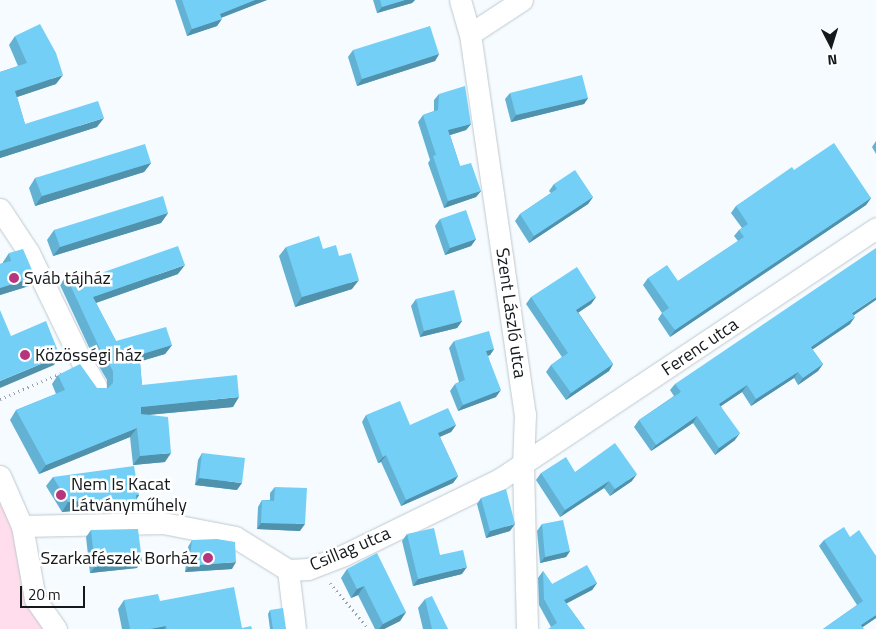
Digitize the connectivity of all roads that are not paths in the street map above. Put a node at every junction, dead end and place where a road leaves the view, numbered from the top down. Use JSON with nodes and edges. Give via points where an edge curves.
{"nodes":[{"id":1,"x":460,"y":0,"type":"edge"},
{"id":2,"x":522,"y":0,"type":"edge"},
{"id":3,"x":470,"y":34,"type":"junction"},
{"id":4,"x":0,"y":209,"type":"edge"},
{"id":5,"x":876,"y":228,"type":"edge"},
{"id":6,"x":96,"y":386,"type":"edge"},
{"id":7,"x":523,"y":465,"type":"junction"},
{"id":8,"x":0,"y":476,"type":"edge"},
{"id":9,"x":22,"y":526,"type":"junction"},
{"id":10,"x":298,"y":570,"type":"junction"},
{"id":11,"x":56,"y":629,"type":"edge"},
{"id":12,"x":294,"y":629,"type":"edge"},
{"id":13,"x":528,"y":629,"type":"edge"}],
"edges":[{"from":1,"to":3,"type":"street","name":"Szent László utca"},
{"from":2,"to":3,"type":"street"},
{"from":3,"to":7,"type":"street","name":"Szent László utca","via":[[525,414]]},
{"from":4,"to":6,"type":"street","via":[[29,253]]},
{"from":5,"to":7,"type":"street","name":"Ferenc utca"},
{"from":7,"to":10,"type":"street","name":"Csillag utca","via":[[500,480],[344,555]]},
{"from":7,"to":13,"type":"street","name":"Szent László utca"},
{"from":8,"to":9,"type":"street"},
{"from":9,"to":10,"type":"street","name":"Csillag utca","via":[[163,524],[235,537]]},
{"from":9,"to":11,"type":"street","via":[[36,599]]},
{"from":10,"to":12,"type":"street"}]}
